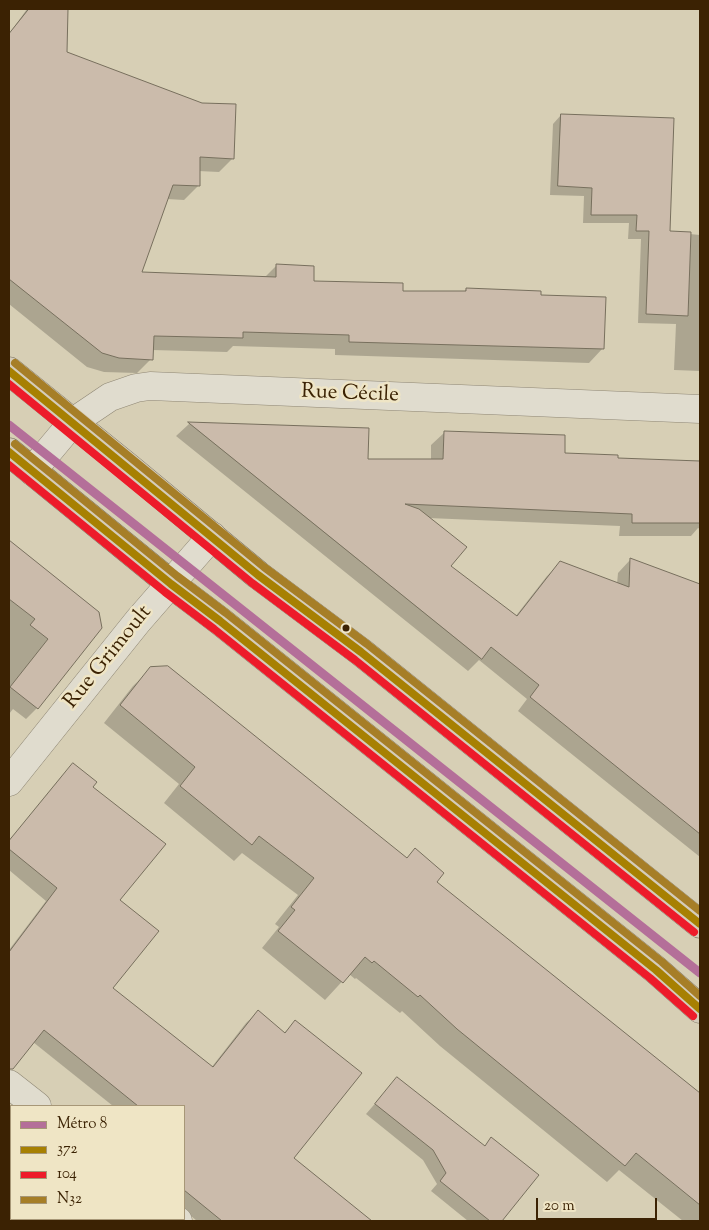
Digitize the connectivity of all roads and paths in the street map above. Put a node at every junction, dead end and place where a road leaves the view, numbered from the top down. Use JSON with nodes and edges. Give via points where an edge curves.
{"nodes":[{"id":1,"x":9,"y":372,"type":"edge"},
{"id":2,"x":700,"y":409,"type":"edge"},
{"id":3,"x":73,"y":422,"type":"junction"},
{"id":4,"x":9,"y":452,"type":"edge"},
{"id":5,"x":32,"y":471,"type":"junction"},
{"id":6,"x":212,"y":536,"type":"junction"},
{"id":7,"x":172,"y":584,"type":"junction"},
{"id":8,"x":9,"y":782,"type":"edge"},
{"id":9,"x":700,"y":924,"type":"edge"},
{"id":10,"x":700,"y":1009,"type":"edge"},
{"id":11,"x":9,"y":1084,"type":"edge"},
{"id":12,"x":36,"y":1105,"type":"edge"}],
"edges":[{"from":1,"to":3,"type":"main road"},
{"from":2,"to":3,"type":"street","name":"Rue Cécile","via":[[150,386],[110,397]]},
{"from":3,"to":5,"type":"street","name":"Rue Cécile"},
{"from":3,"to":6,"type":"main road"},
{"from":4,"to":5,"type":"main road"},
{"from":5,"to":7,"type":"main road"},
{"from":6,"to":7,"type":"street","name":"Rue Grimoult"},
{"from":6,"to":9,"type":"main road"},
{"from":7,"to":8,"type":"street","name":"Rue Grimoult","via":[[138,621]]},
{"from":7,"to":10,"type":"main road","via":[[656,970]]},
{"from":11,"to":12,"type":"street"}]}
